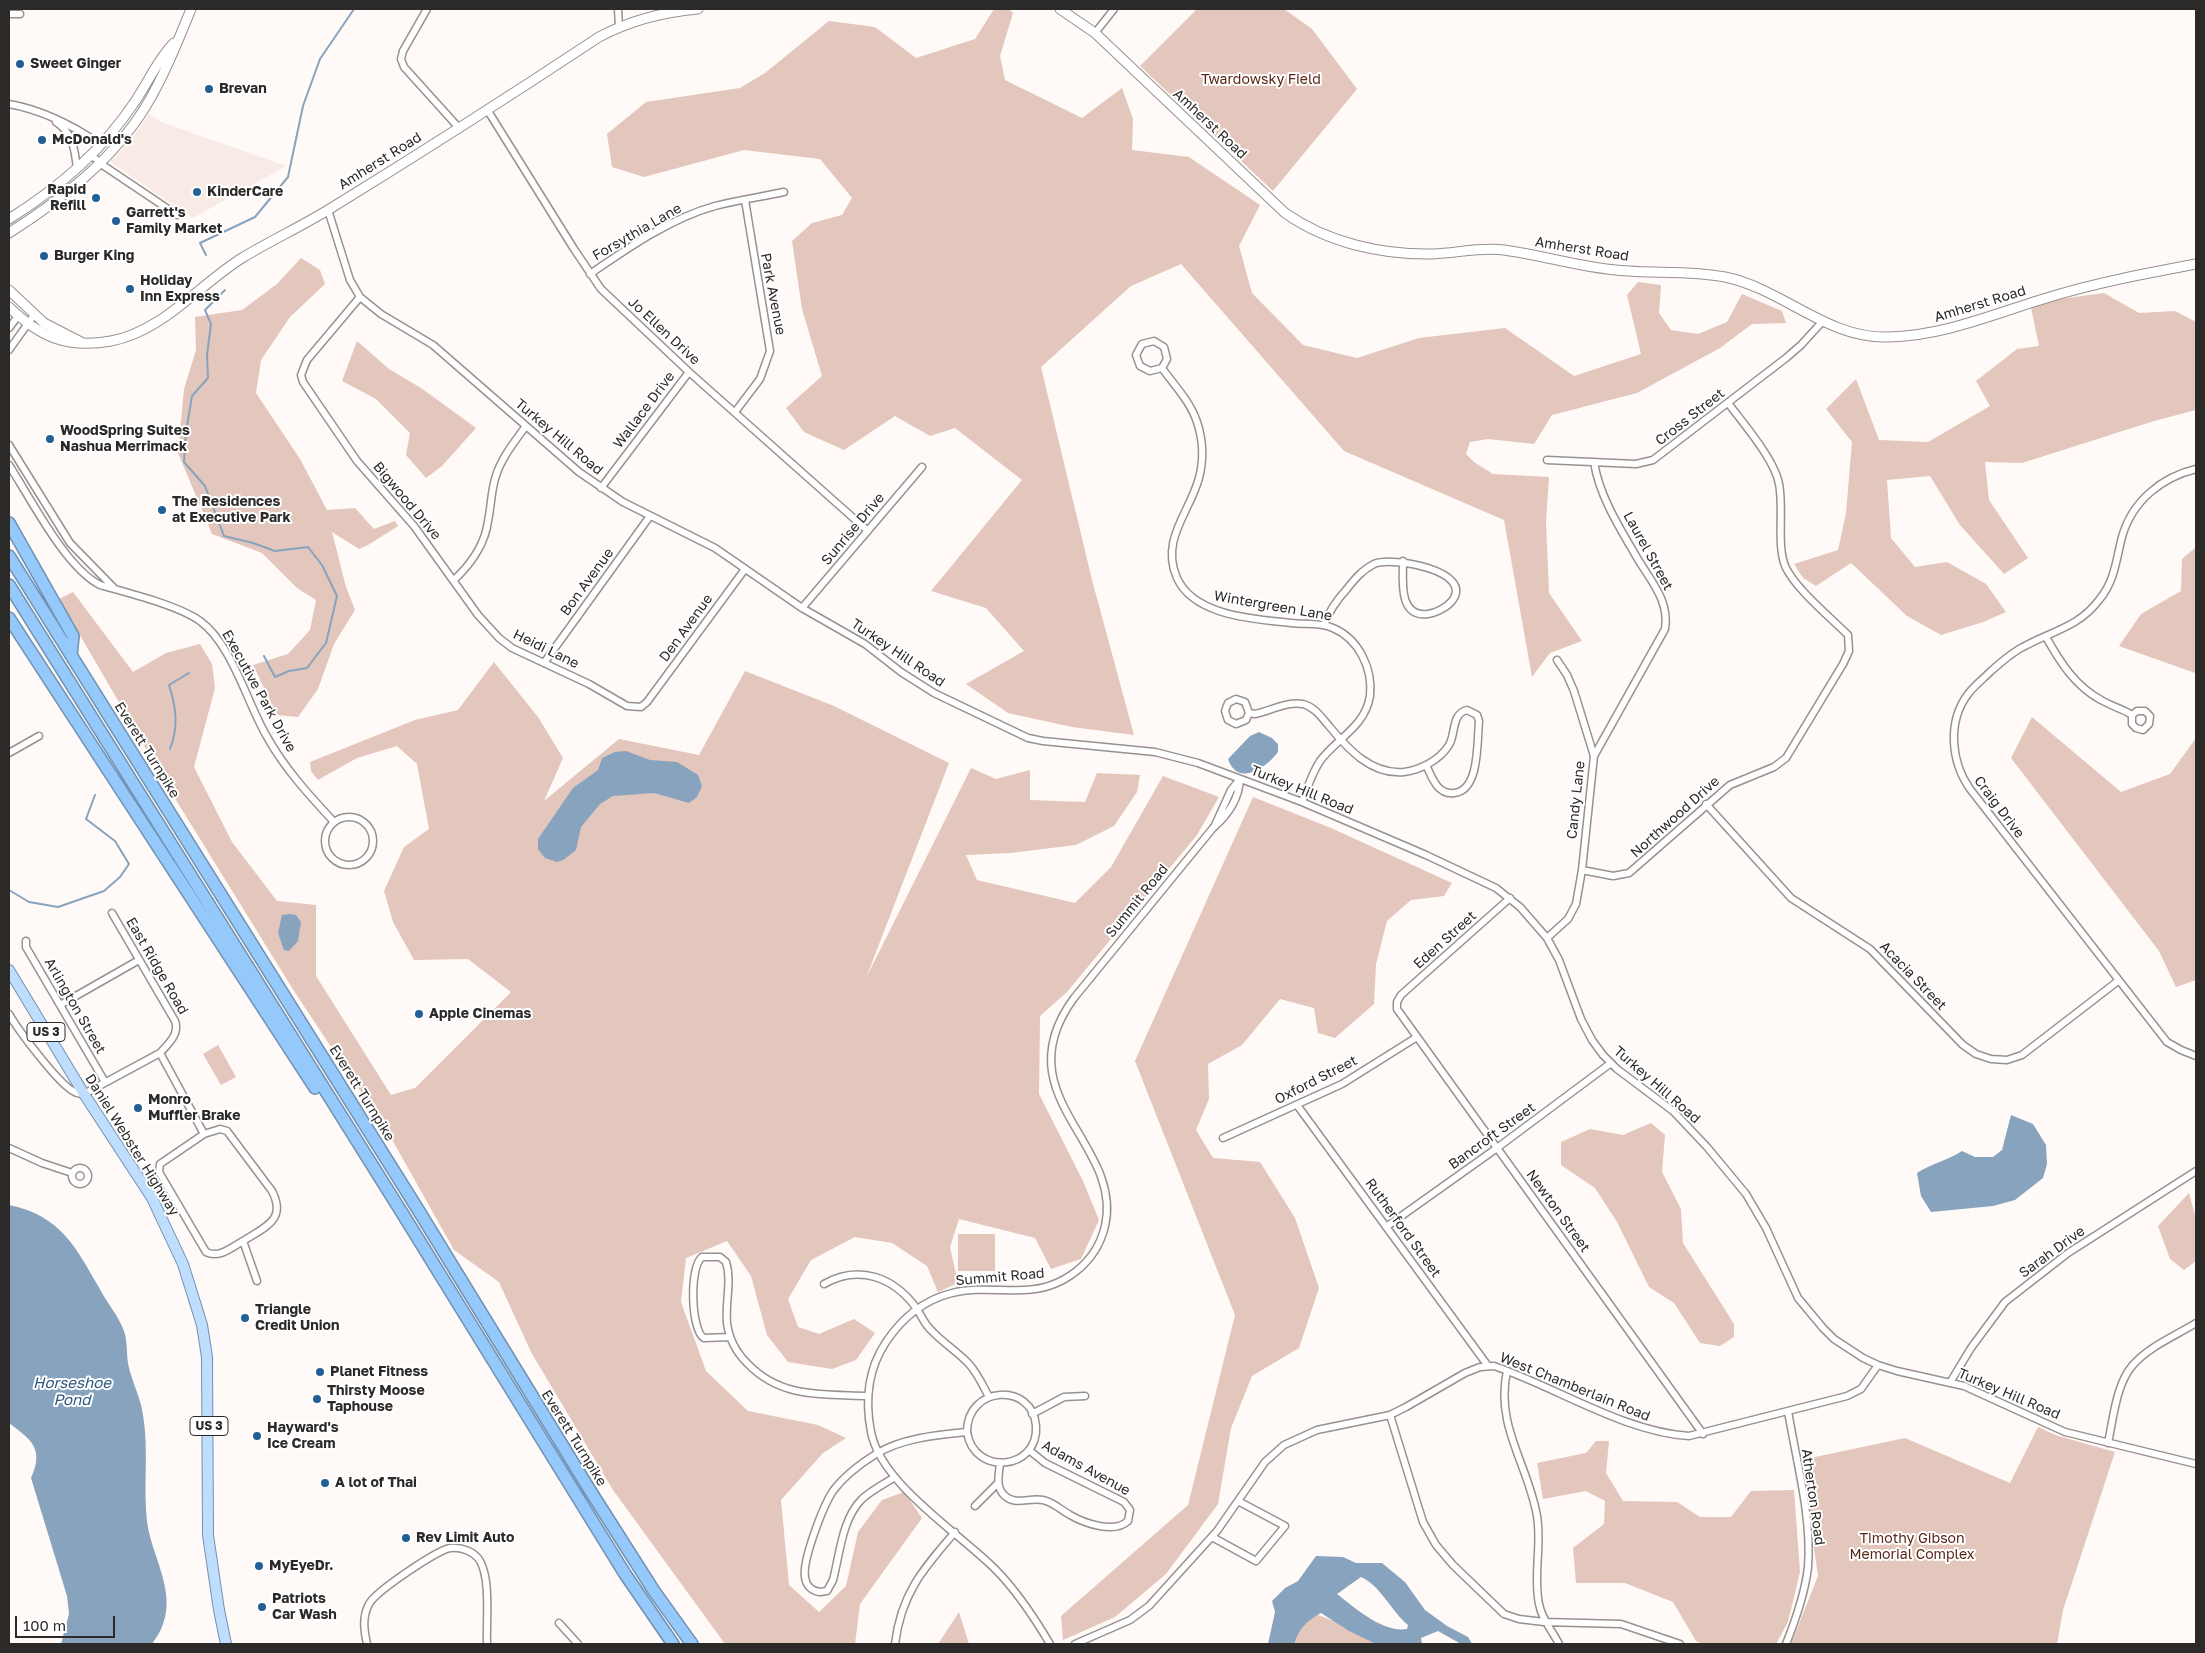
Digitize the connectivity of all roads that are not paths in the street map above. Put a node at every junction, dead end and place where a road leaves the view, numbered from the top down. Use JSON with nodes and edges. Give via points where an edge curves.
{"nodes":[{"id":1,"x":191,"y":9,"type":"edge"},
{"id":2,"x":427,"y":9,"type":"edge"},
{"id":3,"x":618,"y":9,"type":"edge"},
{"id":4,"x":698,"y":9,"type":"edge"},
{"id":5,"x":1060,"y":9,"type":"edge"},
{"id":6,"x":1114,"y":9,"type":"edge"},
{"id":7,"x":9,"y":14,"type":"edge"},
{"id":8,"x":20,"y":14,"type":"dead end"},
{"id":9,"x":619,"y":27,"type":"junction"},
{"id":10,"x":1095,"y":33,"type":"junction"},
{"id":11,"x":176,"y":40,"type":"junction"},
{"id":12,"x":9,"y":104,"type":"edge"},
{"id":13,"x":488,"y":111,"type":"junction"},
{"id":14,"x":44,"y":114,"type":"junction"},
{"id":15,"x":458,"y":128,"type":"junction"},
{"id":16,"x":100,"y":144,"type":"junction"},
{"id":17,"x":91,"y":155,"type":"junction"},
{"id":18,"x":100,"y":163,"type":"junction"},
{"id":19,"x":77,"y":169,"type":"junction"},
{"id":20,"x":784,"y":192,"type":"dead end"},
{"id":21,"x":744,"y":200,"type":"junction"},
{"id":22,"x":328,"y":210,"type":"junction"},
{"id":23,"x":177,"y":215,"type":"dead end"},
{"id":24,"x":9,"y":219,"type":"edge"},
{"id":25,"x":9,"y":233,"type":"edge"},
{"id":26,"x":2196,"y":264,"type":"edge"},
{"id":27,"x":590,"y":274,"type":"junction"},
{"id":28,"x":9,"y":290,"type":"edge"},
{"id":29,"x":360,"y":297,"type":"junction"},
{"id":30,"x":9,"y":307,"type":"edge"},
{"id":31,"x":34,"y":315,"type":"junction"},
{"id":32,"x":18,"y":316,"type":"junction"},
{"id":33,"x":1822,"y":322,"type":"junction"},
{"id":34,"x":27,"y":324,"type":"junction"},
{"id":35,"x":9,"y":328,"type":"edge"},
{"id":36,"x":81,"y":342,"type":"junction"},
{"id":37,"x":9,"y":350,"type":"edge"},
{"id":38,"x":1162,"y":368,"type":"junction"},
{"id":39,"x":689,"y":372,"type":"junction"},
{"id":40,"x":1728,"y":403,"type":"junction"},
{"id":41,"x":734,"y":412,"type":"junction"},
{"id":42,"x":526,"y":426,"type":"junction"},
{"id":43,"x":9,"y":445,"type":"edge"},
{"id":44,"x":1547,"y":460,"type":"dead end"},
{"id":45,"x":1594,"y":462,"type":"junction"},
{"id":46,"x":9,"y":465,"type":"edge"},
{"id":47,"x":922,"y":467,"type":"dead end"},
{"id":48,"x":2196,"y":469,"type":"edge"},
{"id":49,"x":601,"y":488,"type":"junction"},
{"id":50,"x":650,"y":516,"type":"junction"},
{"id":51,"x":9,"y":523,"type":"edge"},
{"id":52,"x":868,"y":531,"type":"junction"},
{"id":53,"x":9,"y":556,"type":"edge"},
{"id":54,"x":1403,"y":561,"type":"junction"},
{"id":55,"x":745,"y":569,"type":"junction"},
{"id":56,"x":454,"y":580,"type":"junction"},
{"id":57,"x":9,"y":585,"type":"edge"},
{"id":58,"x":114,"y":589,"type":"junction"},
{"id":59,"x":802,"y":608,"type":"junction"},
{"id":60,"x":9,"y":618,"type":"edge"},
{"id":61,"x":1324,"y":625,"type":"junction"},
{"id":62,"x":2046,"y":637,"type":"junction"},
{"id":63,"x":70,"y":655,"type":"junction"},
{"id":64,"x":1557,"y":660,"type":"dead end"},
{"id":65,"x":544,"y":663,"type":"junction"},
{"id":66,"x":647,"y":702,"type":"joint"},
{"id":67,"x":1249,"y":713,"type":"dead end"},
{"id":68,"x":2132,"y":715,"type":"dead end"},
{"id":69,"x":38,"y":736,"type":"dead end"},
{"id":70,"x":1341,"y":740,"type":"junction"},
{"id":71,"x":9,"y":753,"type":"edge"},
{"id":72,"x":1594,"y":756,"type":"junction"},
{"id":73,"x":1426,"y":765,"type":"junction"},
{"id":74,"x":1240,"y":779,"type":"junction"},
{"id":75,"x":1302,"y":802,"type":"junction"},
{"id":76,"x":1706,"y":804,"type":"junction"},
{"id":77,"x":334,"y":822,"type":"junction"},
{"id":78,"x":1582,"y":870,"type":"junction"},
{"id":79,"x":1510,"y":898,"type":"junction"},
{"id":80,"x":112,"y":913,"type":"dead end"},
{"id":81,"x":1547,"y":938,"type":"junction"},
{"id":82,"x":26,"y":941,"type":"dead end"},
{"id":83,"x":139,"y":960,"type":"junction"},
{"id":84,"x":9,"y":972,"type":"edge"},
{"id":85,"x":2118,"y":981,"type":"junction"},
{"id":86,"x":1397,"y":1002,"type":"joint"},
{"id":87,"x":60,"y":1005,"type":"junction"},
{"id":88,"x":9,"y":1014,"type":"edge"},
{"id":89,"x":1418,"y":1037,"type":"junction"},
{"id":90,"x":160,"y":1053,"type":"junction"},
{"id":91,"x":2196,"y":1056,"type":"edge"},
{"id":92,"x":1610,"y":1063,"type":"junction"},
{"id":93,"x":105,"y":1082,"type":"junction"},
{"id":94,"x":84,"y":1094,"type":"junction"},
{"id":95,"x":333,"y":1103,"type":"junction"},
{"id":96,"x":1297,"y":1105,"type":"junction"},
{"id":97,"x":204,"y":1134,"type":"junction"},
{"id":98,"x":1222,"y":1138,"type":"dead end"},
{"id":99,"x":9,"y":1148,"type":"edge"},
{"id":100,"x":1497,"y":1148,"type":"junction"},
{"id":101,"x":2196,"y":1171,"type":"edge"},
{"id":102,"x":72,"y":1173,"type":"dead end"},
{"id":103,"x":1386,"y":1227,"type":"junction"},
{"id":104,"x":243,"y":1241,"type":"junction"},
{"id":105,"x":257,"y":1280,"type":"dead end"},
{"id":106,"x":824,"y":1284,"type":"dead end"},
{"id":107,"x":917,"y":1308,"type":"junction"},
{"id":108,"x":2196,"y":1323,"type":"edge"},
{"id":109,"x":730,"y":1338,"type":"junction"},
{"id":110,"x":1878,"y":1365,"type":"junction"},
{"id":111,"x":1488,"y":1366,"type":"junction"},
{"id":112,"x":1507,"y":1371,"type":"junction"},
{"id":113,"x":1950,"y":1382,"type":"junction"},
{"id":114,"x":868,"y":1396,"type":"junction"},
{"id":115,"x":1085,"y":1396,"type":"dead end"},
{"id":116,"x":988,"y":1397,"type":"junction"},
{"id":117,"x":1788,"y":1411,"type":"junction"},
{"id":118,"x":1032,"y":1414,"type":"junction"},
{"id":119,"x":1390,"y":1414,"type":"junction"},
{"id":120,"x":967,"y":1432,"type":"junction"},
{"id":121,"x":1703,"y":1434,"type":"junction"},
{"id":122,"x":2108,"y":1443,"type":"junction"},
{"id":123,"x":1028,"y":1450,"type":"junction"},
{"id":124,"x":878,"y":1453,"type":"junction"},
{"id":125,"x":1000,"y":1463,"type":"junction"},
{"id":126,"x":2196,"y":1464,"type":"edge"},
{"id":127,"x":895,"y":1477,"type":"junction"},
{"id":128,"x":998,"y":1482,"type":"junction"},
{"id":129,"x":1238,"y":1502,"type":"junction"},
{"id":130,"x":975,"y":1506,"type":"dead end"},
{"id":131,"x":955,"y":1532,"type":"junction"},
{"id":132,"x":1212,"y":1537,"type":"junction"},
{"id":133,"x":1544,"y":1622,"type":"junction"},
{"id":134,"x":559,"y":1623,"type":"dead end"},
{"id":135,"x":226,"y":1644,"type":"edge"},
{"id":136,"x":367,"y":1644,"type":"edge"},
{"id":137,"x":487,"y":1644,"type":"edge"},
{"id":138,"x":578,"y":1644,"type":"edge"},
{"id":139,"x":673,"y":1644,"type":"edge"},
{"id":140,"x":692,"y":1644,"type":"edge"},
{"id":141,"x":896,"y":1644,"type":"edge"},
{"id":142,"x":1050,"y":1644,"type":"edge"},
{"id":143,"x":1074,"y":1644,"type":"edge"},
{"id":144,"x":1559,"y":1644,"type":"edge"},
{"id":145,"x":1680,"y":1644,"type":"edge"},
{"id":146,"x":1786,"y":1644,"type":"edge"}],
"edges":[{"from":1,"to":11,"type":"street"},
{"from":2,"to":15,"type":"street","via":[[401,59],[404,67]]},
{"from":3,"to":9,"type":"street"},
{"from":4,"to":9,"type":"street","name":"Amherst Road","via":[[665,13]]},
{"from":5,"to":10,"type":"street","name":"Amherst Road"},
{"from":6,"to":10,"type":"street"},
{"from":7,"to":8,"type":"street"},
{"from":9,"to":13,"type":"street","name":"Amherst Road"},
{"from":10,"to":33,"type":"street","name":"Amherst Road","via":[[1274,203],[1298,222],[1326,236],[1386,251],[1433,254],[1504,250],[1611,270],[1725,277],[1760,289]]},
{"from":11,"to":16,"type":"street","via":[[134,104]]},
{"from":11,"to":18,"type":"street","via":[[171,58],[145,107]]},
{"from":12,"to":14,"type":"street"},
{"from":13,"to":15,"type":"street","name":"Amherst Road"},
{"from":13,"to":27,"type":"street","name":"Jo Ellen Drive"},
{"from":14,"to":16,"type":"street"},
{"from":14,"to":19,"type":"street","via":[[70,136]]},
{"from":15,"to":22,"type":"street","name":"Amherst Road"},
{"from":16,"to":17,"type":"street"},
{"from":17,"to":18,"type":"street"},
{"from":17,"to":19,"type":"street"},
{"from":18,"to":23,"type":"street"},
{"from":18,"to":25,"type":"street","via":[[64,195]]},
{"from":19,"to":24,"type":"street"},
{"from":20,"to":21,"type":"street","name":"Forsythia Lane"},
{"from":21,"to":27,"type":"street","name":"Forsythia Lane","via":[[687,216]]},
{"from":21,"to":41,"type":"street","name":"Park Avenue","via":[[770,351],[760,379]]},
{"from":22,"to":29,"type":"street","name":"Turkey Hill Road","via":[[350,280]]},
{"from":22,"to":36,"type":"street","name":"Amherst Road","via":[[240,259],[144,329],[112,340]]},
{"from":26,"to":33,"type":"street","name":"Amherst Road","via":[[2085,286],[1976,322],[1926,333],[1880,337],[1853,333]]},
{"from":27,"to":39,"type":"street","name":"Jo Ellen Drive","via":[[617,305]]},
{"from":28,"to":31,"type":"street"},
{"from":29,"to":42,"type":"street","name":"Turkey Hill Road","via":[[381,314],[433,345]]},
{"from":29,"to":56,"type":"street","name":"Bigwood Drive","via":[[306,360],[303,382],[357,461],[414,526]]},
{"from":30,"to":32,"type":"street","name":"Amherst Road"},
{"from":31,"to":34,"type":"street"},
{"from":31,"to":36,"type":"street"},
{"from":32,"to":34,"type":"street","name":"Amherst Road"},
{"from":32,"to":35,"type":"street"},
{"from":33,"to":40,"type":"street","name":"Cross Street","via":[[1801,345]]},
{"from":34,"to":36,"type":"street","name":"Amherst Road","via":[[60,341]]},
{"from":34,"to":37,"type":"street"},
{"from":38,"to":38,"type":"street","via":[[1166,360],[1164,347],[1154,341],[1142,344],[1136,355],[1140,366],[1150,372]]},
{"from":38,"to":61,"type":"street","name":"Wintergreen Lane","via":[[1190,407],[1202,444],[1199,478],[1175,532],[1172,547],[1172,563],[1181,585],[1197,601],[1218,611]]},
{"from":39,"to":41,"type":"street","name":"Jo Ellen Drive"},
{"from":39,"to":49,"type":"street","name":"Wallace Drive"},
{"from":40,"to":45,"type":"street","name":"Cross Street","via":[[1653,460],[1636,464]]},
{"from":40,"to":76,"type":"street","name":"Northwood Drive","via":[[1774,467],[1782,504],[1781,551],[1784,566],[1792,579],[1848,635],[1850,651],[1786,758],[1774,767],[1730,785]]},
{"from":41,"to":52,"type":"street","name":"Jo Ellen Drive"},
{"from":42,"to":49,"type":"street","name":"Turkey Hill Road"},
{"from":42,"to":56,"type":"street","via":[[498,471],[488,524],[480,545],[467,568]]},
{"from":43,"to":58,"type":"street","name":"Executive Park Drive","via":[[70,543]]},
{"from":44,"to":45,"type":"street","name":"Cross Street"},
{"from":45,"to":72,"type":"street","name":"Laurel Street","via":[[1600,489],[1636,557],[1658,590],[1666,621]]},
{"from":46,"to":58,"type":"street","name":"Executive Park Drive","via":[[68,556],[92,581]]},
{"from":47,"to":52,"type":"street","name":"Sunrise Drive"},
{"from":48,"to":62,"type":"street","name":"Craig Drive","via":[[2171,477],[2147,495],[2128,521],[2113,577],[2100,600],[2078,620]]},
{"from":49,"to":50,"type":"street","name":"Turkey Hill Road"},
{"from":50,"to":55,"type":"street","name":"Turkey Hill Road","via":[[701,540]]},
{"from":50,"to":65,"type":"street","name":"Bon Avenue"},
{"from":51,"to":63,"type":"highway","via":[[73,636]]},
{"from":52,"to":59,"type":"street","name":"Sunrise Drive"},
{"from":53,"to":63,"type":"highway","name":"Everett Turnpike"},
{"from":54,"to":54,"type":"street","via":[[1427,566],[1448,579],[1455,591],[1452,601],[1430,614],[1412,610],[1404,596]]},
{"from":54,"to":61,"type":"street","via":[[1380,562],[1363,571],[1333,604]]},
{"from":55,"to":59,"type":"street","name":"Turkey Hill Road"},
{"from":55,"to":66,"type":"street","name":"Den Avenue"},
{"from":56,"to":65,"type":"street","name":"Heidi Lane","via":[[499,638]]},
{"from":57,"to":95,"type":"highway","name":"Everett Turnpike"},
{"from":58,"to":77,"type":"street","name":"Executive Park Drive","via":[[188,614],[210,629],[224,648],[277,753]]},
{"from":59,"to":74,"type":"street","name":"Turkey Hill Road","via":[[865,644],[934,693],[1028,738],[1162,753]]},
{"from":60,"to":95,"type":"highway","via":[[314,1086]]},
{"from":61,"to":70,"type":"street","name":"Wintergreen Lane","via":[[1340,632],[1358,649],[1370,678],[1366,709],[1358,723]]},
{"from":62,"to":68,"type":"street","via":[[2062,665],[2082,688]]},
{"from":62,"to":85,"type":"street","name":"Craig Drive","via":[[2014,652],[1968,693],[1956,722],[1955,753],[1970,789]]},
{"from":63,"to":140,"type":"highway","name":"Everett Turnpike","via":[[417,1208],[580,1476]]},
{"from":64,"to":72,"type":"street","name":"Candy Lane","via":[[1574,691]]},
{"from":65,"to":66,"type":"street","name":"Heidi Lane","via":[[627,706],[641,707]]},
{"from":67,"to":70,"type":"street","via":[[1302,704],[1319,715]]},
{"from":69,"to":71,"type":"street"},
{"from":70,"to":73,"type":"street","via":[[1369,764],[1385,771],[1403,772]]},
{"from":70,"to":75,"type":"street","name":"Wintergreen Lane","via":[[1319,762]]},
{"from":72,"to":78,"type":"street","name":"Candy Lane"},
{"from":73,"to":73,"type":"street","via":[[1449,745],[1460,713],[1467,710],[1477,715],[1474,774],[1466,788],[1455,793],[1443,792]]},
{"from":74,"to":75,"type":"street","name":"Turkey Hill Road"},
{"from":74,"to":107,"type":"street","name":"Summit Road","via":[[1240,791],[1223,820],[1213,828],[1074,998],[1057,1025],[1051,1056],[1057,1091],[1105,1190],[1105,1226],[1093,1253],[1077,1272],[1050,1286],[1025,1290],[961,1291]]},
{"from":75,"to":79,"type":"street","name":"Turkey Hill Road","via":[[1434,859],[1496,888]]},
{"from":76,"to":78,"type":"street","name":"Northwood Drive","via":[[1629,872],[1614,876]]},
{"from":76,"to":85,"type":"street","name":"Acacia Street","via":[[1791,898],[1870,949],[1952,1034],[1976,1054],[2007,1060],[2022,1055]]},
{"from":77,"to":77,"type":"street","via":[[324,840],[330,857],[347,866],[365,860],[374,841],[369,826],[352,817]]},
{"from":78,"to":81,"type":"street","name":"Candy Lane","via":[[1576,904],[1568,920]]},
{"from":79,"to":81,"type":"street","name":"Turkey Hill Road"},
{"from":79,"to":86,"type":"street","name":"Eden Street"},
{"from":80,"to":83,"type":"street","name":"East Ridge Road"},
{"from":81,"to":92,"type":"street","name":"Turkey Hill Road","via":[[1592,1040]]},
{"from":82,"to":87,"type":"street","name":"Arlington Street","via":[[26,947]]},
{"from":83,"to":87,"type":"street"},
{"from":83,"to":90,"type":"street","name":"East Ridge Road","via":[[177,1026]]},
{"from":84,"to":94,"type":"main road","name":"Daniel Webster Highway","number":"US 3"},
{"from":85,"to":91,"type":"street","name":"Craig Drive","via":[[2167,1042]]},
{"from":86,"to":89,"type":"street","name":"Newton Street","via":[[1397,1008]]},
{"from":87,"to":93,"type":"street","name":"Arlington Street"},
{"from":88,"to":94,"type":"street","via":[[68,1088]]},
{"from":89,"to":96,"type":"street","name":"Oxford Street","via":[[1342,1084]]},
{"from":89,"to":100,"type":"street","name":"Newton Street"},
{"from":90,"to":93,"type":"street"},
{"from":90,"to":97,"type":"street"},
{"from":92,"to":100,"type":"street","name":"Bancroft Street"},
{"from":92,"to":110,"type":"street","name":"Turkey Hill Road","via":[[1673,1111],[1734,1180],[1758,1213],[1798,1298],[1822,1328]]},
{"from":93,"to":94,"type":"street"},
{"from":94,"to":135,"type":"main road","name":"Daniel Webster Highway","number":"US 3","via":[[164,1221],[183,1264],[202,1325],[208,1372],[208,1535]]},
{"from":95,"to":139,"type":"highway","name":"Everett Turnpike","via":[[625,1574]]},
{"from":96,"to":98,"type":"street","name":"Oxford Street"},
{"from":96,"to":103,"type":"street","name":"Rutherford Street"},
{"from":97,"to":104,"type":"street","via":[[227,1130],[277,1201],[278,1212],[272,1222]]},
{"from":97,"to":104,"type":"street","via":[[160,1164],[159,1172],[206,1252],[218,1254]]},
{"from":99,"to":102,"type":"street"},
{"from":100,"to":103,"type":"street","name":"Bancroft Street"},
{"from":100,"to":121,"type":"street","name":"Newton Street"},
{"from":101,"to":113,"type":"street","name":"Sarah Drive","via":[[2068,1253],[2005,1302]]},
{"from":103,"to":111,"type":"street","name":"Rutherford Street"},
{"from":104,"to":105,"type":"street"},
{"from":106,"to":107,"type":"street","via":[[849,1274],[871,1274],[895,1287]]},
{"from":107,"to":114,"type":"street","name":"Summit Road","via":[[880,1351]]},
{"from":107,"to":116,"type":"street","via":[[933,1333],[974,1369]]},
{"from":108,"to":122,"type":"street","via":[[2131,1366],[2119,1396]]},
{"from":109,"to":109,"type":"street","via":[[726,1314],[726,1262],[720,1257],[702,1257],[696,1267],[694,1285],[698,1332],[707,1339]]},
{"from":109,"to":114,"type":"street","via":[[741,1357],[758,1375],[779,1386],[805,1393]]},
{"from":110,"to":113,"type":"street","name":"Turkey Hill Road"},
{"from":110,"to":117,"type":"street","name":"West Chamberlain Road","via":[[1868,1382],[1854,1393]]},
{"from":111,"to":112,"type":"street","name":"West Chamberlain Road"},
{"from":111,"to":119,"type":"street","name":"West Chamberlain Road","via":[[1465,1373]]},
{"from":112,"to":121,"type":"street","name":"West Chamberlain Road","via":[[1648,1430],[1671,1435]]},
{"from":112,"to":133,"type":"street","via":[[1503,1393],[1507,1426],[1529,1484],[1537,1517],[1538,1594]]},
{"from":113,"to":122,"type":"street","name":"Turkey Hill Road","via":[[1979,1391],[2065,1432]]},
{"from":114,"to":124,"type":"street","name":"Summit Road","via":[[871,1434]]},
{"from":115,"to":118,"type":"street","via":[[1064,1397]]},
{"from":116,"to":118,"type":"street","via":[[1012,1396],[1024,1403]]},
{"from":116,"to":120,"type":"street","via":[[972,1411]]},
{"from":117,"to":121,"type":"street","name":"West Chamberlain Road"},
{"from":117,"to":146,"type":"street","name":"Atherton Road","via":[[1808,1552],[1805,1588]]},
{"from":118,"to":123,"type":"street","via":[[1036,1432]]},
{"from":119,"to":129,"type":"street","name":"West Chamberlain Road","via":[[1317,1430],[1295,1439],[1275,1451],[1265,1462]]},
{"from":119,"to":133,"type":"street","via":[[1423,1522],[1436,1545],[1504,1614]]},
{"from":120,"to":124,"type":"street","via":[[914,1440]]},
{"from":120,"to":125,"type":"street","via":[[970,1444],[978,1454]]},
{"from":122,"to":126,"type":"street","name":"Turkey Hill Road"},
{"from":123,"to":125,"type":"street","via":[[1018,1459]]},
{"from":123,"to":128,"type":"street","name":"Adams Avenue","via":[[1039,1460],[1124,1502],[1130,1512],[1128,1521],[1110,1527],[1076,1518],[1044,1500],[1012,1500],[1002,1492]]},
{"from":124,"to":127,"type":"street","name":"Summit Road"},
{"from":124,"to":127,"type":"street","via":[[841,1481],[824,1505],[805,1571],[811,1589],[820,1592],[829,1588],[852,1512],[866,1496]]},
{"from":125,"to":128,"type":"street"},
{"from":127,"to":131,"type":"street","name":"Summit Road"},
{"from":128,"to":130,"type":"street"},
{"from":129,"to":132,"type":"street","name":"West Chamberlain Road"},
{"from":129,"to":132,"type":"street","via":[[1285,1526],[1256,1561]]},
{"from":131,"to":141,"type":"street","via":[[926,1565],[908,1593],[898,1624]]},
{"from":131,"to":142,"type":"street","name":"Summit Road","via":[[1011,1586]]},
{"from":132,"to":143,"type":"street","name":"West Chamberlain Road","via":[[1140,1613]]},
{"from":133,"to":144,"type":"street"},
{"from":133,"to":145,"type":"street","via":[[1621,1624]]},
{"from":134,"to":138,"type":"street"},
{"from":136,"to":137,"type":"street","via":[[365,1617],[373,1598],[437,1554],[453,1548],[467,1550],[482,1566],[486,1584]]}]}
